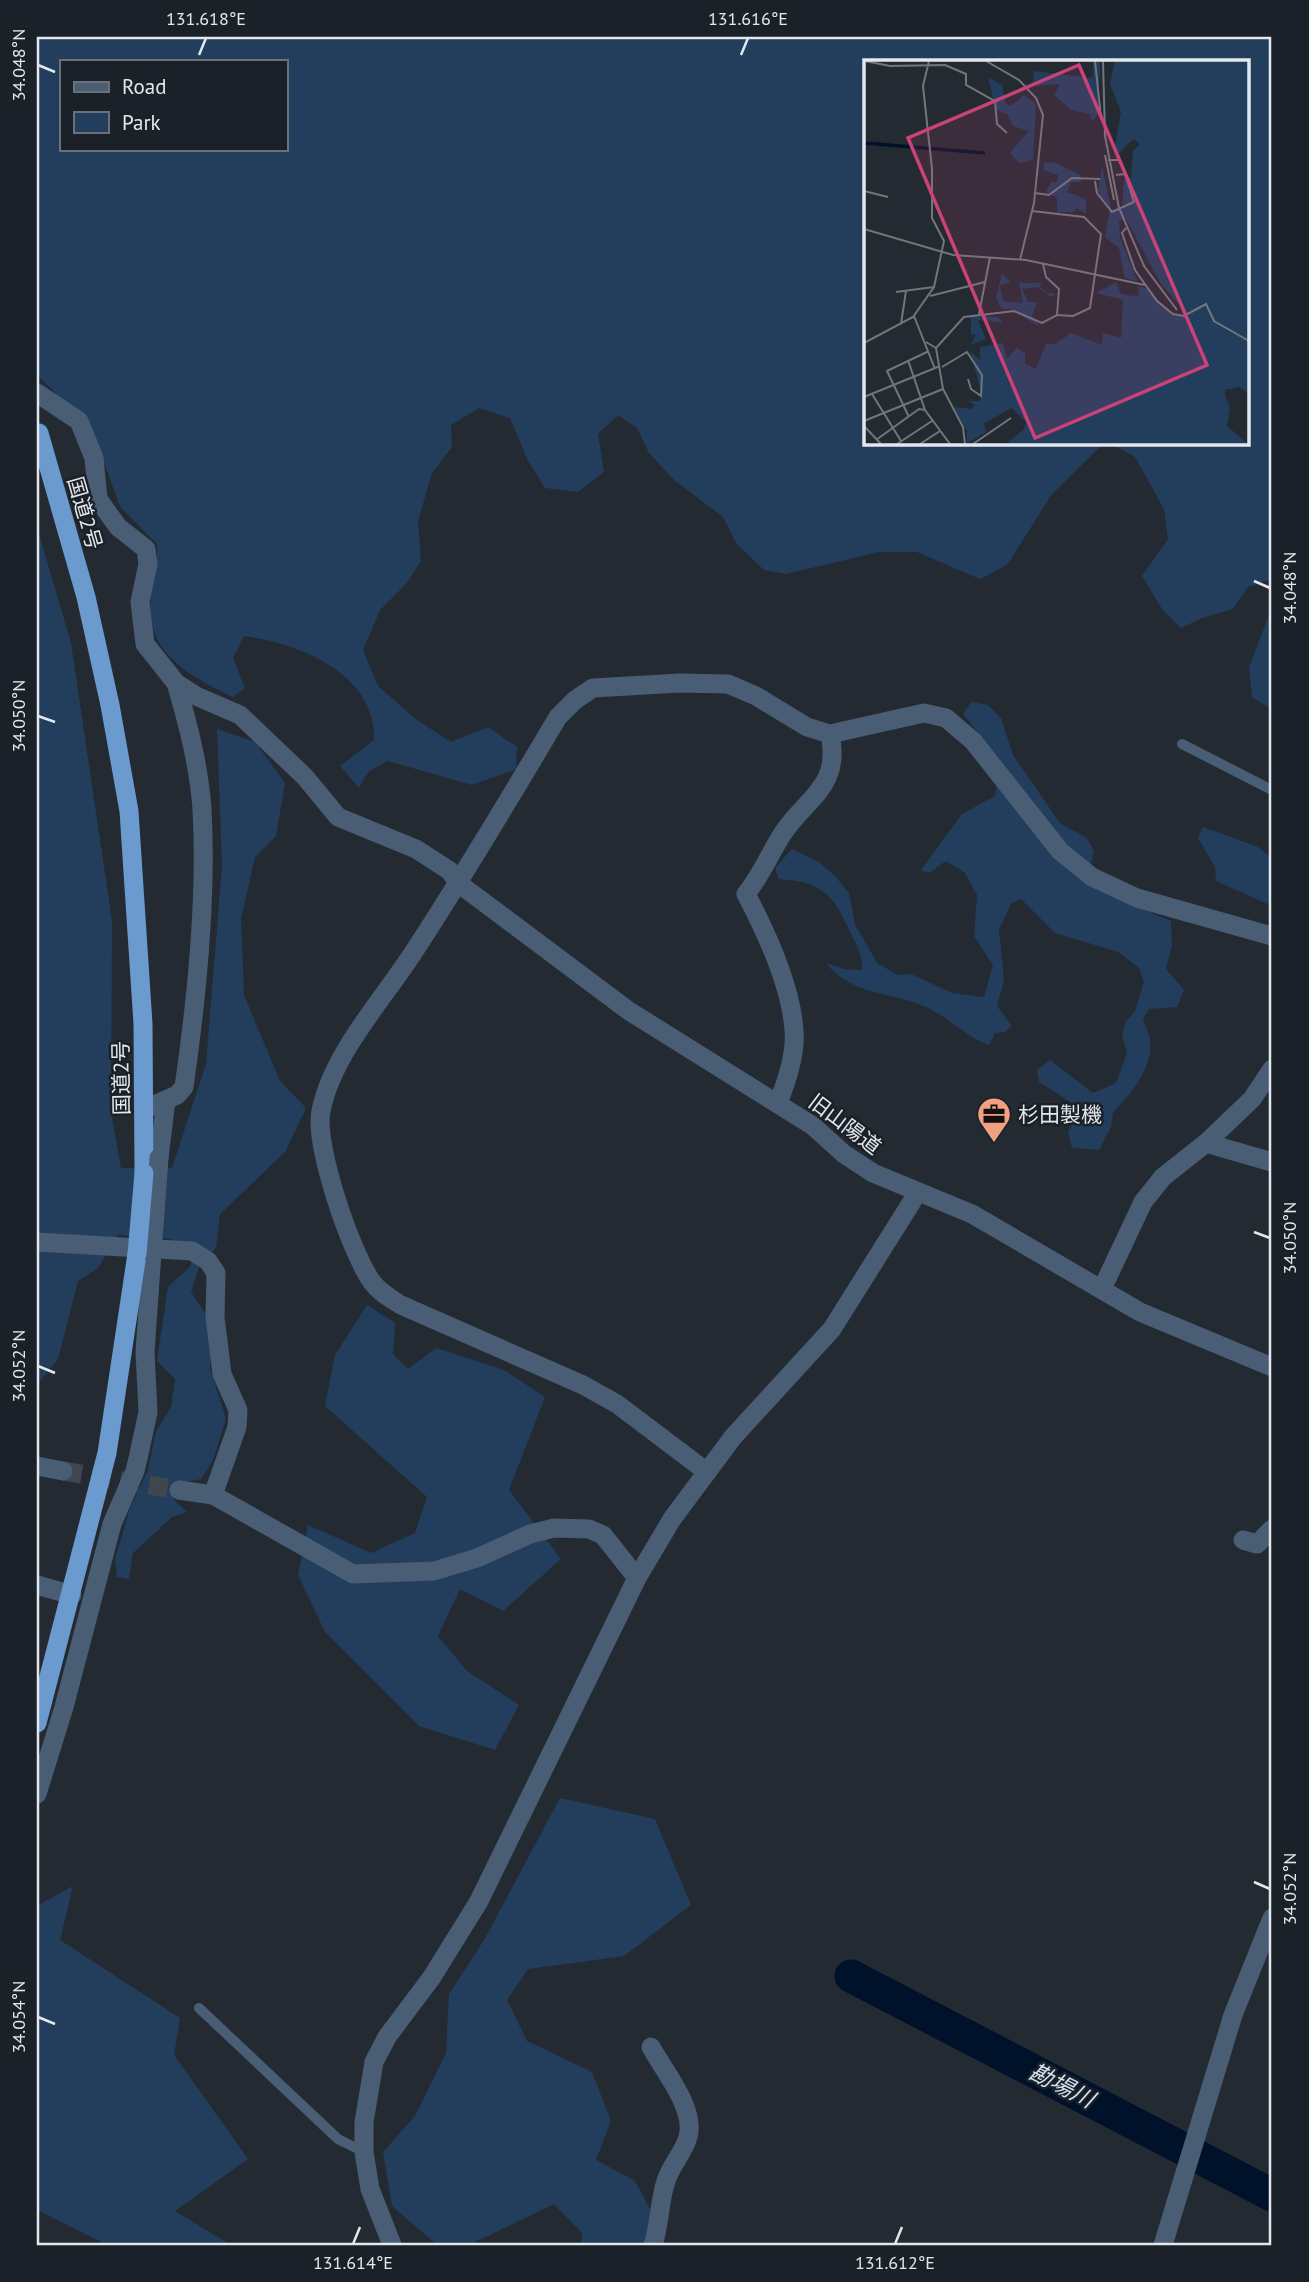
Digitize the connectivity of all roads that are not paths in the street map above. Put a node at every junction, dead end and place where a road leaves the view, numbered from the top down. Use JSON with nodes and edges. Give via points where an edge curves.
{"nodes":[{"id":1,"x":37,"y":393,"type":"edge"},
{"id":2,"x":38,"y":433,"type":"dead end"},
{"id":3,"x":176,"y":682,"type":"junction"},
{"id":4,"x":830,"y":734,"type":"junction"},
{"id":5,"x":1182,"y":744,"type":"dead end"},
{"id":6,"x":1272,"y":790,"type":"edge"},
{"id":7,"x":458,"y":883,"type":"junction"},
{"id":8,"x":1272,"y":936,"type":"edge"},
{"id":9,"x":1272,"y":1069,"type":"edge"},
{"id":10,"x":166,"y":1100,"type":"junction"},
{"id":11,"x":778,"y":1103,"type":"junction"},
{"id":12,"x":145,"y":1109,"type":"junction"},
{"id":13,"x":1206,"y":1143,"type":"junction"},
{"id":14,"x":1272,"y":1162,"type":"edge"},
{"id":15,"x":918,"y":1192,"type":"junction"},
{"id":16,"x":37,"y":1241,"type":"edge"},
{"id":17,"x":145,"y":1254,"type":"junction"},
{"id":18,"x":1102,"y":1289,"type":"junction"},
{"id":19,"x":1272,"y":1367,"type":"edge"},
{"id":20,"x":37,"y":1466,"type":"edge"},
{"id":21,"x":63,"y":1471,"type":"tunnel mouth"},
{"id":22,"x":707,"y":1472,"type":"junction"},
{"id":23,"x":179,"y":1490,"type":"tunnel mouth"},
{"id":24,"x":212,"y":1495,"type":"junction"},
{"id":25,"x":1272,"y":1529,"type":"edge"},
{"id":26,"x":1243,"y":1541,"type":"dead end"},
{"id":27,"x":637,"y":1578,"type":"junction"},
{"id":28,"x":37,"y":1585,"type":"edge"},
{"id":29,"x":72,"y":1595,"type":"junction"},
{"id":30,"x":37,"y":1723,"type":"edge"},
{"id":31,"x":37,"y":1794,"type":"edge"},
{"id":32,"x":1272,"y":1918,"type":"edge"},
{"id":33,"x":199,"y":2008,"type":"dead end"},
{"id":34,"x":651,"y":2048,"type":"dead end"},
{"id":35,"x":364,"y":2152,"type":"junction"},
{"id":36,"x":392,"y":2245,"type":"edge"},
{"id":37,"x":653,"y":2245,"type":"edge"},
{"id":38,"x":1163,"y":2245,"type":"edge"}],
"edges":[{"from":1,"to":3,"type":"street","via":[[79,421],[94,458],[98,499],[118,527],[146,549],[148,564],[140,602],[145,644]]},
{"from":2,"to":12,"type":"highway","name":"国道2号","via":[[86,597],[129,811]]},
{"from":3,"to":7,"type":"street","name":"旧山陽道","via":[[240,715],[305,777],[338,817],[416,849],[450,871]]},
{"from":3,"to":10,"type":"street","via":[[192,738],[202,808],[201,909],[184,1087]]},
{"from":4,"to":7,"type":"street","via":[[807,727],[728,684],[593,688],[558,717]]},
{"from":4,"to":8,"type":"street","via":[[924,713],[946,718],[973,741],[1060,851],[1092,877],[1137,898]]},
{"from":4,"to":11,"type":"street","via":[[834,750],[825,785],[784,831],[746,894],[768,934],[792,1009],[791,1063]]},
{"from":5,"to":6,"type":"lane"},
{"from":7,"to":11,"type":"street","name":"旧山陽道","via":[[629,1010]]},
{"from":7,"to":22,"type":"street","via":[[349,1048],[320,1113],[330,1178],[357,1255],[372,1282],[401,1305],[583,1385],[617,1404]]},
{"from":9,"to":13,"type":"street","via":[[1252,1099]]},
{"from":10,"to":12,"type":"street"},
{"from":10,"to":17,"type":"street","bridge":true},
{"from":11,"to":15,"type":"street","name":"旧山陽道","via":[[873,1173]]},
{"from":12,"to":17,"type":"highway","name":"国道2号","bridge":true},
{"from":13,"to":14,"type":"street"},
{"from":13,"to":18,"type":"street","via":[[1163,1177],[1143,1202]]},
{"from":15,"to":18,"type":"street","name":"旧山陽道","via":[[972,1214]]},
{"from":15,"to":22,"type":"street","via":[[832,1329]]},
{"from":16,"to":24,"type":"street","via":[[192,1251],[208,1261],[216,1273],[215,1317],[222,1374],[238,1410],[237,1427]]},
{"from":17,"to":29,"type":"highway","name":"国道2号","via":[[107,1453]]},
{"from":17,"to":31,"type":"street","via":[[148,1412],[135,1471],[112,1524]]},
{"from":18,"to":19,"type":"street","name":"旧山陽道","via":[[1140,1312]]},
{"from":20,"to":21,"type":"street"},
{"from":22,"to":27,"type":"street"},
{"from":23,"to":24,"type":"street"},
{"from":24,"to":27,"type":"street","via":[[354,1574],[434,1571],[554,1528],[589,1529],[603,1535]]},
{"from":25,"to":26,"type":"street","via":[[1257,1544]]},
{"from":27,"to":35,"type":"street","via":[[479,1901],[374,2062]]},
{"from":28,"to":29,"type":"street"},
{"from":29,"to":30,"type":"highway","name":"国道2号"},
{"from":32,"to":38,"type":"street","via":[[1233,2015]]},
{"from":33,"to":35,"type":"lane","via":[[338,2140]]},
{"from":34,"to":37,"type":"street","via":[[688,2113],[690,2126],[665,2183]]},
{"from":35,"to":36,"type":"street","via":[[370,2189]]}]}
